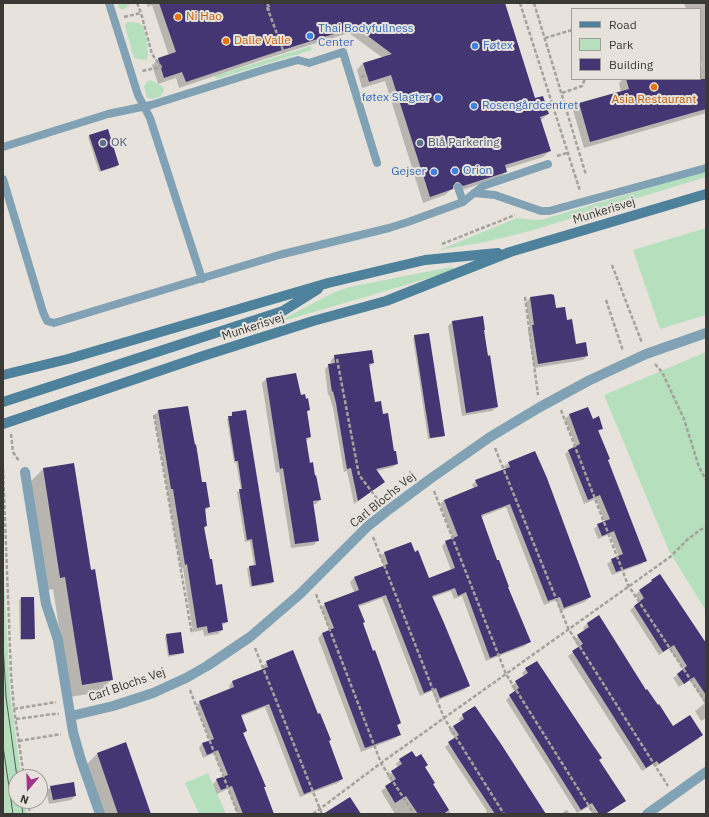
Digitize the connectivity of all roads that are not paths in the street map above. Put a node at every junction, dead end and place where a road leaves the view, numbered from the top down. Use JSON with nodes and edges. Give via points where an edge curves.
{"nodes":[{"id":1,"x":109,"y":3,"type":"edge"},
{"id":2,"x":143,"y":106,"type":"junction"},
{"id":3,"x":3,"y":147,"type":"edge"},
{"id":4,"x":377,"y":163,"type":"dead end"},
{"id":5,"x":548,"y":164,"type":"dead end"},
{"id":6,"x":706,"y":168,"type":"edge"},
{"id":7,"x":3,"y":179,"type":"edge"},
{"id":8,"x":458,"y":187,"type":"dead end"},
{"id":9,"x":474,"y":193,"type":"junction"},
{"id":10,"x":706,"y":194,"type":"edge"},
{"id":11,"x":464,"y":202,"type":"junction"},
{"id":12,"x":510,"y":252,"type":"junction"},
{"id":13,"x":202,"y":278,"type":"junction"},
{"id":14,"x":328,"y":283,"type":"junction"},
{"id":15,"x":706,"y":334,"type":"edge"},
{"id":16,"x":3,"y":376,"type":"edge"},
{"id":17,"x":3,"y":402,"type":"edge"},
{"id":18,"x":6,"y":423,"type":"edge"},
{"id":19,"x":25,"y":472,"type":"road end"},
{"id":20,"x":71,"y":716,"type":"junction"},
{"id":21,"x":706,"y":772,"type":"edge"},
{"id":22,"x":100,"y":814,"type":"edge"},
{"id":23,"x":647,"y":814,"type":"edge"}],
"edges":[{"from":1,"to":2,"type":"lane"},
{"from":2,"to":3,"type":"lane","via":[[108,114]]},
{"from":2,"to":4,"type":"lane","via":[[298,60],[309,63],[343,52]]},
{"from":2,"to":13,"type":"lane","via":[[150,118]]},
{"from":5,"to":9,"type":"lane","via":[[483,186]]},
{"from":6,"to":9,"type":"lane","via":[[549,211],[541,211],[495,195]]},
{"from":7,"to":13,"type":"lane","via":[[43,312],[50,322]]},
{"from":8,"to":11,"type":"lane"},
{"from":9,"to":11,"type":"lane"},
{"from":10,"to":12,"type":"main road","name":"Munkerisvej"},
{"from":11,"to":13,"type":"lane","via":[[389,228],[279,255]]},
{"from":12,"to":14,"type":"main road","name":"Munkerisvej","via":[[425,260]]},
{"from":12,"to":18,"type":"main road","name":"Munkerisvej","via":[[386,301],[313,321]]},
{"from":14,"to":16,"type":"main road","name":"Munkerisvej"},
{"from":14,"to":17,"type":"main road","via":[[284,311]]},
{"from":15,"to":20,"type":"street","name":"Carl Blochs Vej","via":[[627,363],[556,398],[490,437],[368,526],[312,584],[250,637],[207,666],[153,693]]},
{"from":19,"to":20,"type":"street","via":[[46,604],[58,640]]},
{"from":20,"to":22,"type":"street","via":[[81,760]]},
{"from":21,"to":23,"type":"street"}]}
